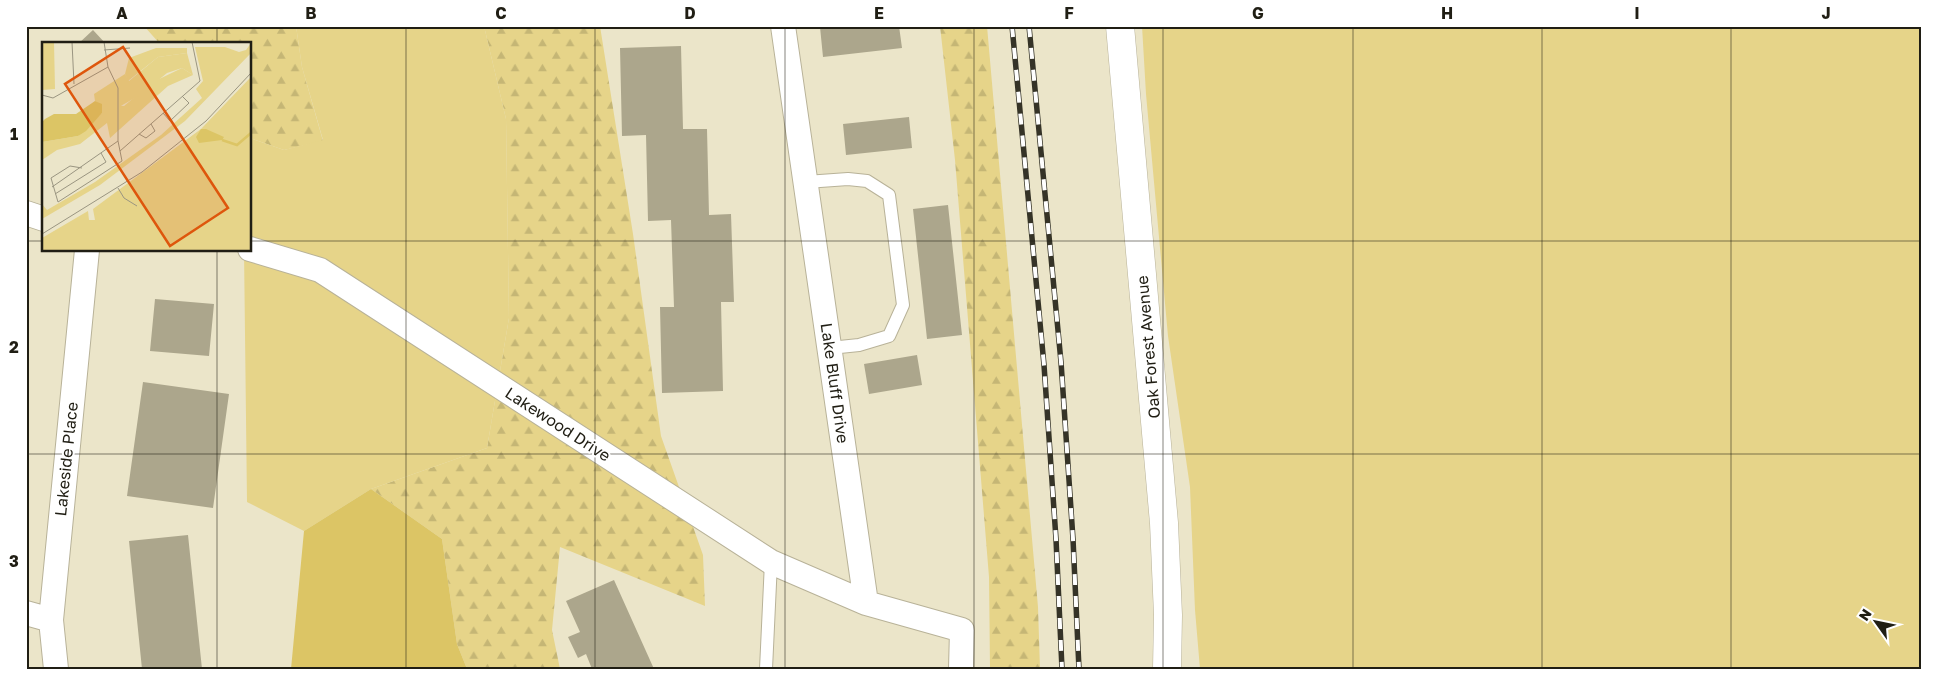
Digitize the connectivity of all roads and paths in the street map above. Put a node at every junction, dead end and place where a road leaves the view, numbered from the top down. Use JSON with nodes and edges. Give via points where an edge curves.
{"nodes":[{"id":1,"x":783,"y":26,"type":"edge"},
{"id":2,"x":1120,"y":26,"type":"edge"},
{"id":3,"x":806,"y":182,"type":"junction"},
{"id":4,"x":26,"y":213,"type":"edge"},
{"id":5,"x":42,"y":218,"type":"edge"},
{"id":6,"x":251,"y":249,"type":"edge"},
{"id":7,"x":87,"y":251,"type":"edge"},
{"id":8,"x":830,"y":348,"type":"junction"},
{"id":9,"x":771,"y":562,"type":"junction"},
{"id":10,"x":866,"y":603,"type":"junction"},
{"id":11,"x":26,"y":613,"type":"edge"},
{"id":12,"x":51,"y":620,"type":"junction"},
{"id":13,"x":56,"y":669,"type":"edge"},
{"id":14,"x":766,"y":669,"type":"edge"},
{"id":15,"x":961,"y":669,"type":"edge"},
{"id":16,"x":1167,"y":669,"type":"edge"}],
"edges":[{"from":1,"to":3,"type":"street","name":"Lake Bluff Drive"},
{"from":2,"to":16,"type":"street","name":"Oak Forest Avenue","via":[[1164,523]]},
{"from":3,"to":8,"type":"street","name":"Lake Bluff Drive"},
{"from":3,"to":8,"type":"lane","via":[[867,181],[889,195],[903,305],[889,336],[859,345]]},
{"from":4,"to":5,"type":"street"},
{"from":6,"to":9,"type":"street","name":"Lakewood Drive","via":[[320,270]]},
{"from":7,"to":12,"type":"street","name":"Lakeside Place"},
{"from":8,"to":10,"type":"street","name":"Lake Bluff Drive"},
{"from":9,"to":10,"type":"street","name":"Lakewood Drive"},
{"from":9,"to":14,"type":"lane"},
{"from":10,"to":15,"type":"street","via":[[962,630]]},
{"from":11,"to":12,"type":"street"},
{"from":12,"to":13,"type":"street","name":"Lakeside Place"}]}
